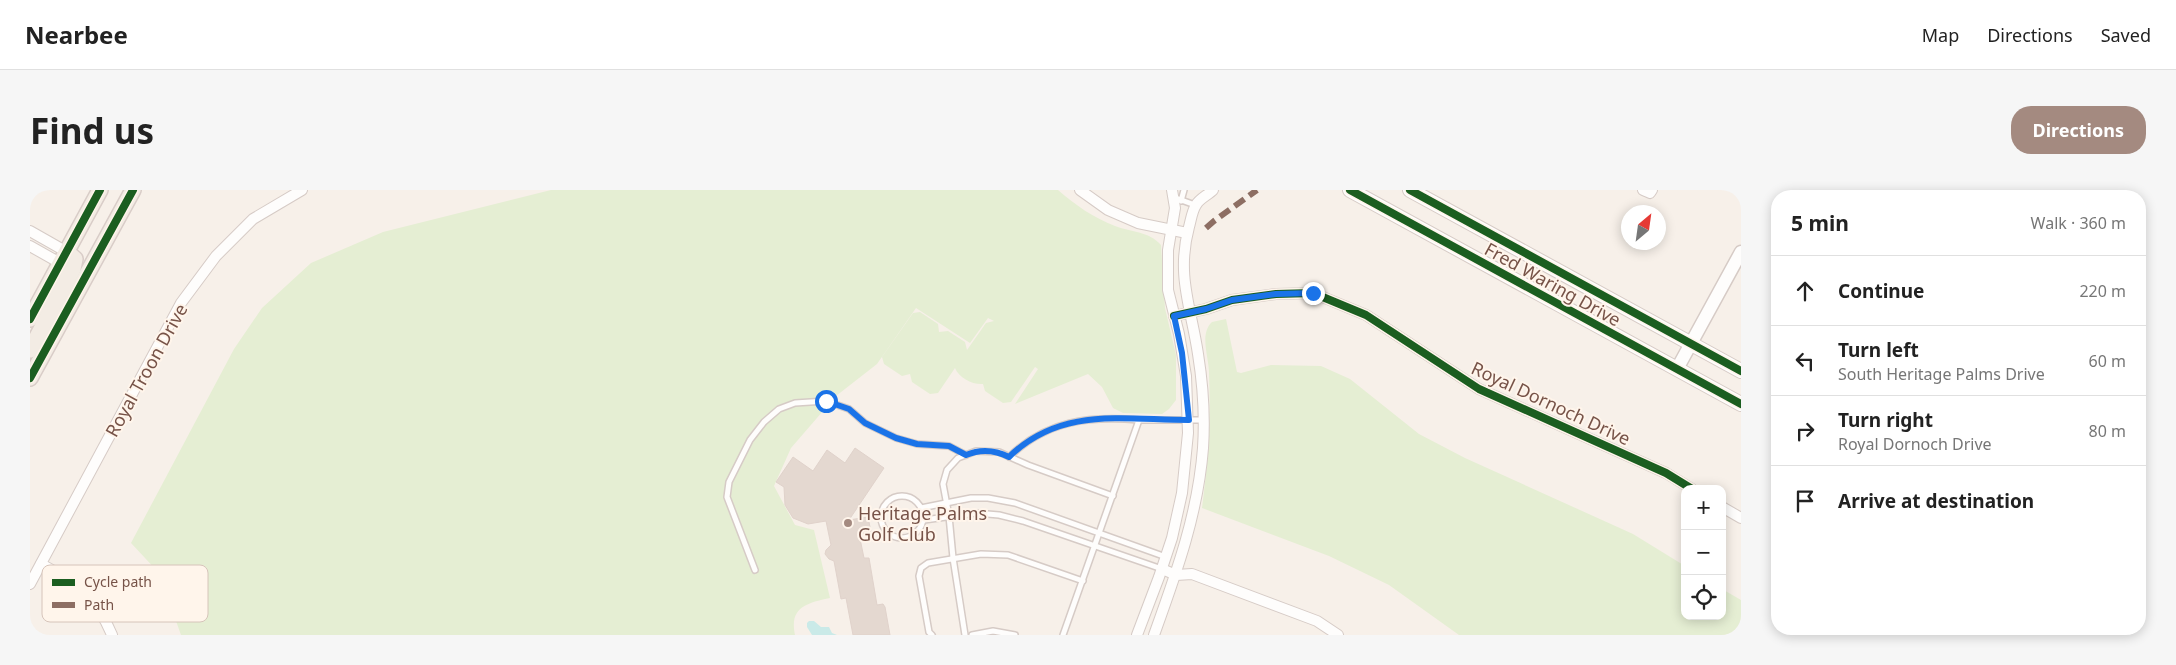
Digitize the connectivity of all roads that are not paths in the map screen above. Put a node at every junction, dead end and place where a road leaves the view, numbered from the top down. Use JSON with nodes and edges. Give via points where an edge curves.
{"nodes":[{"id":1,"x":100,"y":190,"type":"edge"},
{"id":2,"x":133,"y":190,"type":"edge"},
{"id":3,"x":301,"y":190,"type":"edge"},
{"id":4,"x":1080,"y":190,"type":"edge"},
{"id":5,"x":1184,"y":190,"type":"edge"},
{"id":6,"x":1213,"y":190,"type":"edge"},
{"id":7,"x":1350,"y":190,"type":"edge"},
{"id":8,"x":1410,"y":190,"type":"edge"},
{"id":9,"x":1175,"y":199,"type":"edge"},
{"id":10,"x":1195,"y":205,"type":"junction"},
{"id":11,"x":1171,"y":230,"type":"junction"},
{"id":12,"x":30,"y":232,"type":"edge"},
{"id":13,"x":1187,"y":233,"type":"junction"},
{"id":14,"x":30,"y":246,"type":"edge"},
{"id":15,"x":1741,"y":252,"type":"edge"},
{"id":16,"x":64,"y":258,"type":"junction"},
{"id":17,"x":1189,"y":312,"type":"junction"},
{"id":18,"x":1174,"y":316,"type":"junction"},
{"id":19,"x":30,"y":319,"type":"edge"},
{"id":20,"x":1691,"y":344,"type":"junction"},
{"id":21,"x":30,"y":350,"type":"edge"},
{"id":22,"x":1677,"y":369,"type":"junction"},
{"id":23,"x":1741,"y":371,"type":"edge"},
{"id":24,"x":30,"y":378,"type":"edge"},
{"id":25,"x":1741,"y":404,"type":"edge"},
{"id":26,"x":1139,"y":420,"type":"junction"},
{"id":27,"x":1189,"y":420,"type":"junction"},
{"id":28,"x":1204,"y":420,"type":"junction"},
{"id":29,"x":966,"y":455,"type":"junction"},
{"id":30,"x":1009,"y":457,"type":"junction"},
{"id":31,"x":1686,"y":485,"type":"edge"},
{"id":32,"x":1113,"y":496,"type":"junction"},
{"id":33,"x":946,"y":503,"type":"junction"},
{"id":34,"x":921,"y":508,"type":"junction"},
{"id":35,"x":1726,"y":509,"type":"edge"},
{"id":36,"x":949,"y":516,"type":"junction"},
{"id":37,"x":1741,"y":518,"type":"edge"},
{"id":38,"x":924,"y":520,"type":"junction"},
{"id":39,"x":1100,"y":533,"type":"junction"},
{"id":40,"x":1096,"y":547,"type":"junction"},
{"id":41,"x":1166,"y":557,"type":"junction"},
{"id":42,"x":953,"y":558,"type":"junction"},
{"id":43,"x":41,"y":564,"type":"joint"},
{"id":44,"x":1162,"y":569,"type":"junction"},
{"id":45,"x":755,"y":570,"type":"dead end"},
{"id":46,"x":1177,"y":570,"type":"junction"},
{"id":47,"x":1083,"y":581,"type":"junction"},
{"id":48,"x":30,"y":584,"type":"edge"},
{"id":49,"x":107,"y":622,"type":"edge"},
{"id":50,"x":112,"y":635,"type":"edge"},
{"id":51,"x":932,"y":635,"type":"edge"},
{"id":52,"x":965,"y":635,"type":"edge"},
{"id":53,"x":972,"y":635,"type":"edge"},
{"id":54,"x":1015,"y":635,"type":"edge"},
{"id":55,"x":1063,"y":635,"type":"edge"},
{"id":56,"x":1137,"y":635,"type":"edge"},
{"id":57,"x":1154,"y":635,"type":"edge"},
{"id":58,"x":1338,"y":635,"type":"edge"}],
"edges":[{"from":1,"to":16,"type":"main road"},
{"from":2,"to":24,"type":"main road"},
{"from":3,"to":43,"type":"street","name":"Royal Troon Drive","via":[[254,219],[216,256],[182,303]]},
{"from":4,"to":11,"type":"street","via":[[1108,210],[1138,223]]},
{"from":5,"to":9,"type":"lane"},
{"from":6,"to":10,"type":"street"},
{"from":7,"to":22,"type":"main road","name":"Fred Waring Drive"},
{"from":8,"to":20,"type":"main road","name":"Fred Waring Drive"},
{"from":9,"to":10,"type":"lane"},
{"from":9,"to":11,"type":"street"},
{"from":10,"to":13,"type":"street"},
{"from":11,"to":13,"type":"street"},
{"from":11,"to":18,"type":"street","via":[[1167,276]]},
{"from":12,"to":16,"type":"street"},
{"from":13,"to":17,"type":"street","via":[[1183,277]]},
{"from":14,"to":16,"type":"street"},
{"from":15,"to":20,"type":"street"},
{"from":16,"to":19,"type":"main road"},
{"from":16,"to":21,"type":"main road","via":[[75,259],[73,269]]},
{"from":17,"to":18,"type":"street","name":"Royal Dornoch Drive"},
{"from":17,"to":28,"type":"street","via":[[1201,375]]},
{"from":17,"to":31,"type":"street","name":"Royal Dornoch Drive","via":[[1232,300],[1313,293],[1366,315],[1479,389],[1666,473]]},
{"from":18,"to":27,"type":"street","via":[[1182,353]]},
{"from":20,"to":22,"type":"street"},
{"from":20,"to":23,"type":"main road","name":"Fred Waring Drive"},
{"from":22,"to":25,"type":"main road","name":"Fred Waring Drive"},
{"from":26,"to":27,"type":"lane"},
{"from":26,"to":30,"type":"lane","via":[[1102,417],[1078,420],[1025,441]]},
{"from":26,"to":32,"type":"lane"},
{"from":27,"to":28,"type":"lane"},
{"from":27,"to":41,"type":"street","via":[[1182,493]]},
{"from":28,"to":46,"type":"street","via":[[1197,495]]},
{"from":29,"to":30,"type":"lane","via":[[976,451],[999,452]]},
{"from":29,"to":33,"type":"lane","via":[[958,458],[947,470],[943,484]]},
{"from":29,"to":45,"type":"lane","via":[[949,446],[917,444],[896,438],[865,423],[849,409],[826,401],[795,403],[779,409],[750,440],[729,482],[727,497]]},
{"from":30,"to":32,"type":"lane"},
{"from":32,"to":39,"type":"lane"},
{"from":33,"to":34,"type":"lane"},
{"from":33,"to":36,"type":"lane"},
{"from":33,"to":39,"type":"lane","via":[[988,498],[1015,503]]},
{"from":34,"to":38,"type":"lane"},
{"from":34,"to":38,"type":"lane","via":[[910,498],[896,497],[885,505],[882,525],[891,535],[904,538],[916,533]]},
{"from":35,"to":37,"type":"street"},
{"from":36,"to":38,"type":"lane"},
{"from":36,"to":40,"type":"lane","via":[[998,515]]},
{"from":36,"to":42,"type":"lane"},
{"from":39,"to":40,"type":"lane"},
{"from":39,"to":41,"type":"lane"},
{"from":40,"to":44,"type":"lane"},
{"from":40,"to":47,"type":"lane"},
{"from":41,"to":44,"type":"street"},
{"from":41,"to":46,"type":"street"},
{"from":42,"to":47,"type":"lane","via":[[1008,555]]},
{"from":42,"to":51,"type":"lane","via":[[928,563],[921,568]]},
{"from":42,"to":52,"type":"lane"},
{"from":43,"to":48,"type":"street","name":"Royal Troon Drive"},
{"from":44,"to":46,"type":"street"},
{"from":44,"to":56,"type":"street"},
{"from":46,"to":57,"type":"street"},
{"from":46,"to":58,"type":"street","via":[[1318,621]]},
{"from":47,"to":55,"type":"lane"},
{"from":49,"to":50,"type":"street"},
{"from":53,"to":54,"type":"lane","via":[[993,631]]}]}
